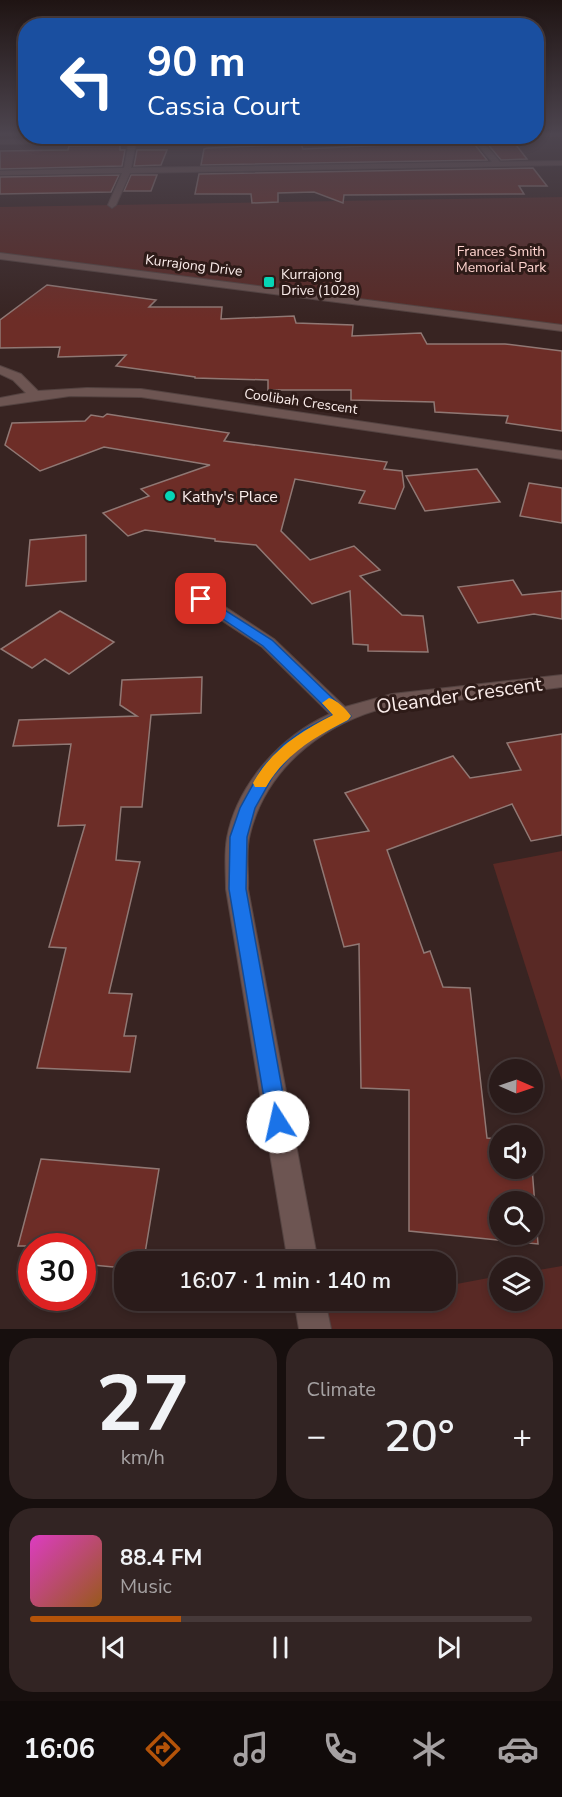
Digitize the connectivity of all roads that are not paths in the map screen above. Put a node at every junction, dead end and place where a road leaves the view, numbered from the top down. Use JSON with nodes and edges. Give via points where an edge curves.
{"nodes":[{"id":1,"x":116,"y":195,"type":"edge"},
{"id":2,"x":112,"y":205,"type":"dead end"},
{"id":3,"x":0,"y":256,"type":"edge"},
{"id":4,"x":562,"y":328,"type":"edge"},
{"id":5,"x":0,"y":370,"type":"edge"},
{"id":6,"x":34,"y":394,"type":"junction"},
{"id":7,"x":0,"y":402,"type":"edge"},
{"id":8,"x":562,"y":455,"type":"edge"},
{"id":9,"x":201,"y":599,"type":"dead end"},
{"id":10,"x":562,"y":681,"type":"edge"},
{"id":11,"x":343,"y":716,"type":"junction"},
{"id":12,"x":301,"y":1251,"type":"edge"},
{"id":13,"x":311,"y":1311,"type":"edge"},
{"id":14,"x":315,"y":1329,"type":"edge"}],
"edges":[{"from":1,"to":2,"type":"street"},
{"from":3,"to":4,"type":"street","name":"Kurrajong Drive"},
{"from":5,"to":6,"type":"street","via":[[17,377]]},
{"from":6,"to":7,"type":"street","name":"Coolibah Crescent"},
{"from":6,"to":8,"type":"street","name":"Coolibah Crescent","via":[[79,390],[141,393]]},
{"from":9,"to":11,"type":"street","via":[[268,643]]},
{"from":10,"to":11,"type":"street","name":"Oleander Crescent","via":[[373,705]]},
{"from":11,"to":12,"type":"street","name":"Oleander Crescent","via":[[309,733],[267,772],[238,837],[237,889]]},
{"from":13,"to":14,"type":"street"}]}
